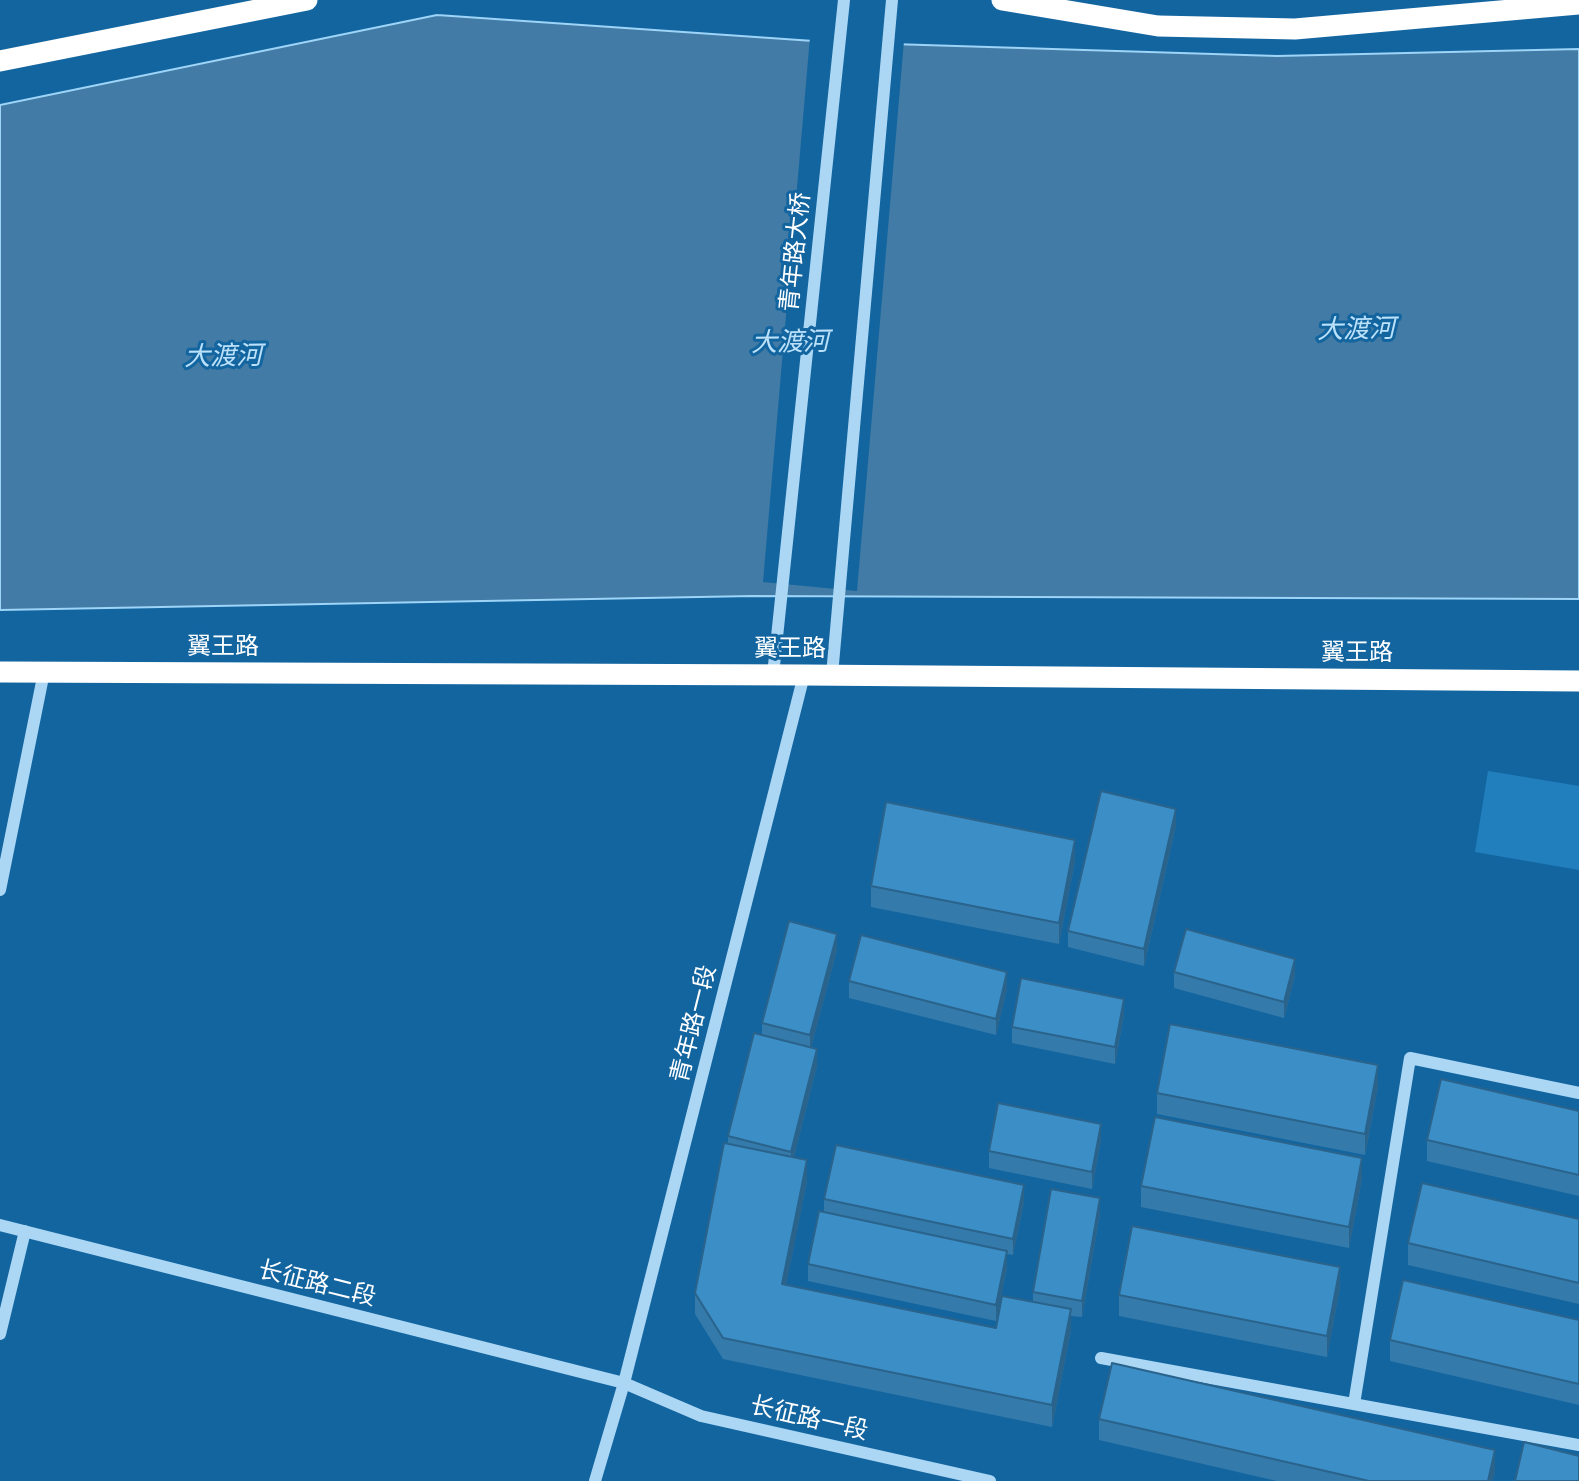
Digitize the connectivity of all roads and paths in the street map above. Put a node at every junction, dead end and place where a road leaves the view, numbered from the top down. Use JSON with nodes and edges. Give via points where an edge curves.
{"nodes":[{"id":1,"x":307,"y":0,"type":"edge"},
{"id":2,"x":844,"y":0,"type":"edge"},
{"id":3,"x":892,"y":0,"type":"edge"},
{"id":4,"x":1002,"y":0,"type":"edge"},
{"id":5,"x":1579,"y":4,"type":"edge"},
{"id":6,"x":0,"y":61,"type":"edge"},
{"id":7,"x":0,"y":672,"type":"edge"},
{"id":8,"x":44,"y":672,"type":"junction"},
{"id":9,"x":773,"y":675,"type":"junction"},
{"id":10,"x":804,"y":675,"type":"junction"},
{"id":11,"x":832,"y":675,"type":"junction"},
{"id":12,"x":1579,"y":681,"type":"edge"},
{"id":13,"x":0,"y":890,"type":"edge"},
{"id":14,"x":1579,"y":1093,"type":"edge"},
{"id":15,"x":0,"y":1225,"type":"edge"},
{"id":16,"x":25,"y":1231,"type":"junction"},
{"id":17,"x":0,"y":1334,"type":"edge"},
{"id":18,"x":1101,"y":1358,"type":"dead end"},
{"id":19,"x":624,"y":1384,"type":"junction"},
{"id":20,"x":1354,"y":1404,"type":"junction"},
{"id":21,"x":1579,"y":1444,"type":"edge"},
{"id":22,"x":595,"y":1481,"type":"edge"},
{"id":23,"x":990,"y":1481,"type":"edge"}],
"edges":[{"from":1,"to":6,"type":"highway"},
{"from":2,"to":9,"type":"street","name":"青年路大桥"},
{"from":3,"to":11,"type":"street"},
{"from":4,"to":5,"type":"highway","via":[[1158,26],[1295,29]]},
{"from":7,"to":8,"type":"highway","name":"翼王路"},
{"from":8,"to":9,"type":"highway","name":"翼王路"},
{"from":8,"to":13,"type":"street"},
{"from":9,"to":10,"type":"highway","name":"翼王路"},
{"from":10,"to":11,"type":"highway","name":"翼王路"},
{"from":10,"to":19,"type":"street","name":"青年路一段"},
{"from":11,"to":12,"type":"highway","name":"翼王路"},
{"from":14,"to":20,"type":"street","via":[[1410,1058]]},
{"from":15,"to":16,"type":"street","name":"长征路二段"},
{"from":16,"to":17,"type":"street"},
{"from":16,"to":19,"type":"street","name":"长征路二段"},
{"from":18,"to":20,"type":"street"},
{"from":19,"to":22,"type":"street","name":"青年路一段"},
{"from":19,"to":23,"type":"street","name":"长征路一段","via":[[701,1416]]},
{"from":20,"to":21,"type":"street"}]}
